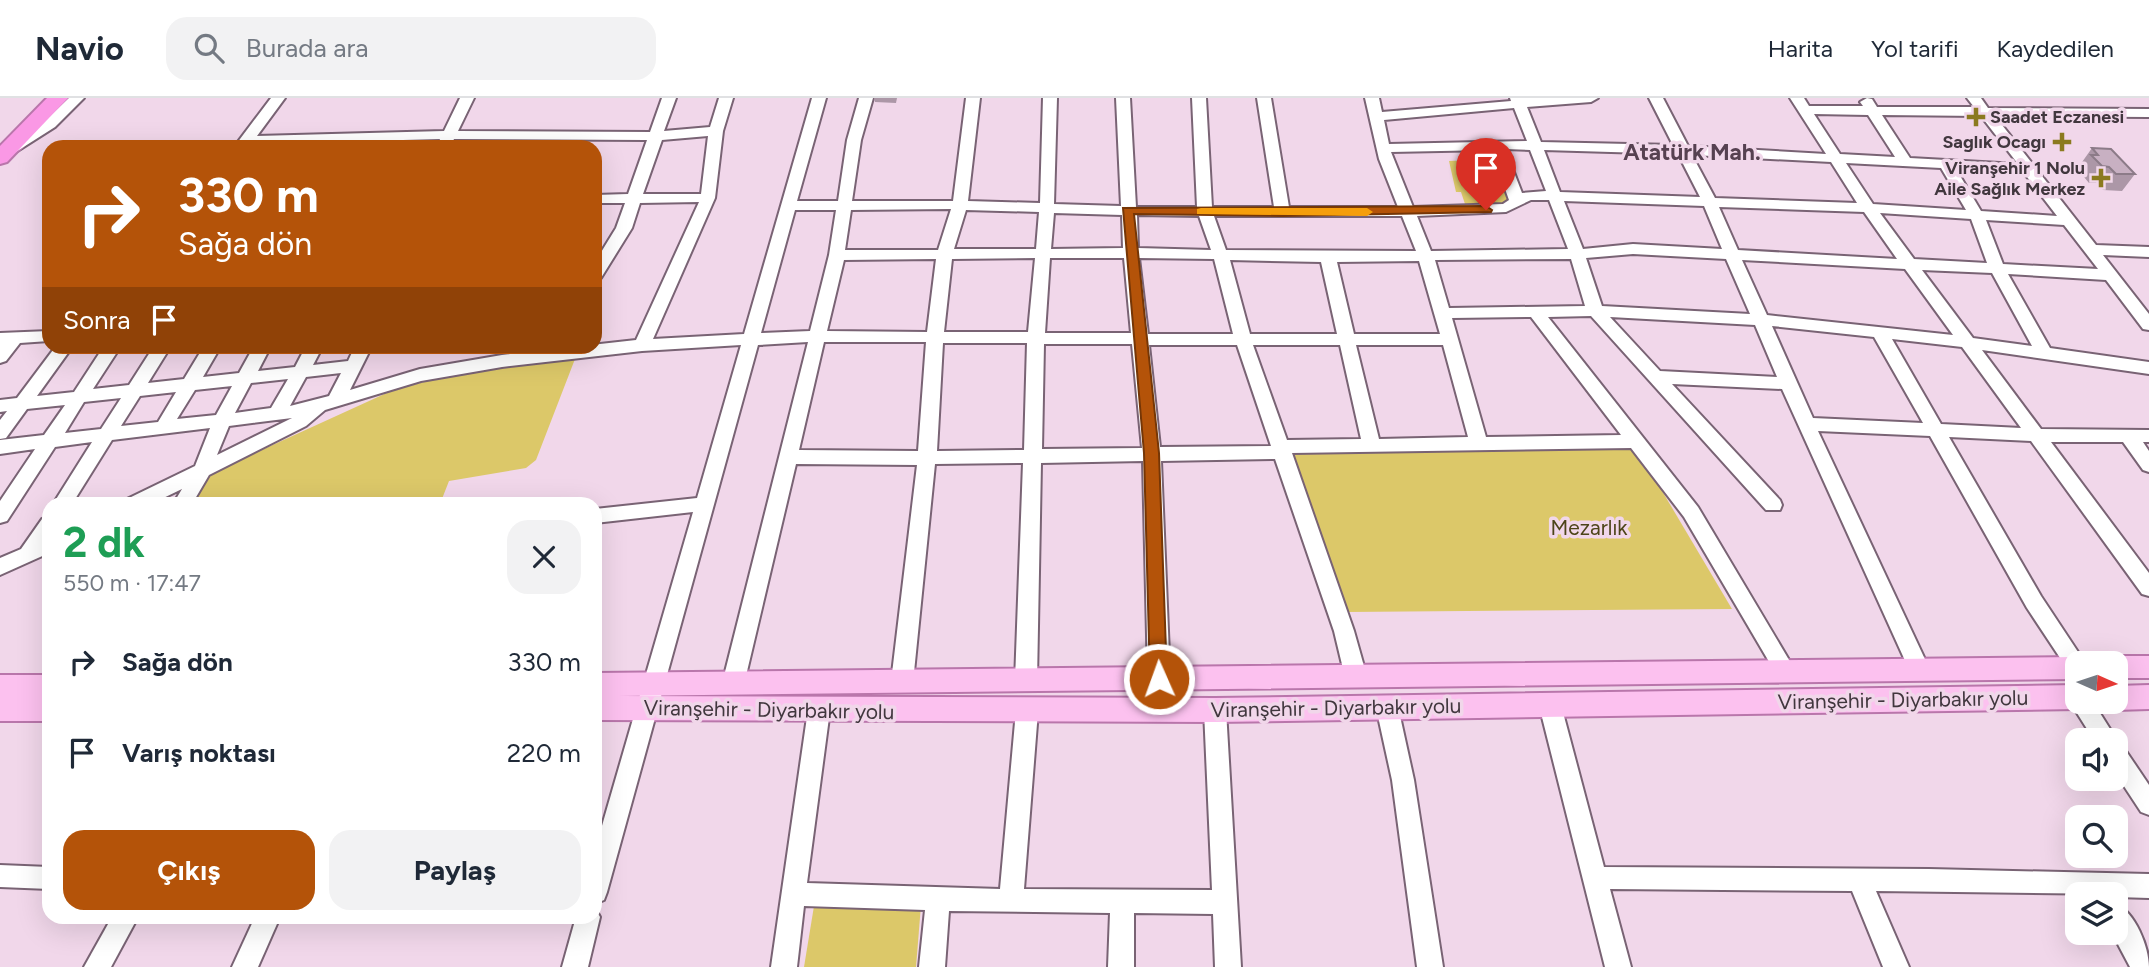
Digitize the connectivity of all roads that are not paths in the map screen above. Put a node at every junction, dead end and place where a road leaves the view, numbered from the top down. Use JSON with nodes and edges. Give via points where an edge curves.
{"nodes":[{"id":1,"x":38,"y":98,"type":"edge"},
{"id":2,"x":58,"y":98,"type":"edge"},
{"id":3,"x":77,"y":98,"type":"edge"},
{"id":4,"x":278,"y":98,"type":"edge"},
{"id":5,"x":467,"y":98,"type":"edge"},
{"id":6,"x":669,"y":98,"type":"edge"},
{"id":7,"x":726,"y":98,"type":"edge"},
{"id":8,"x":819,"y":98,"type":"edge"},
{"id":9,"x":866,"y":98,"type":"edge"},
{"id":10,"x":973,"y":98,"type":"edge"},
{"id":11,"x":1050,"y":98,"type":"edge"},
{"id":12,"x":1123,"y":98,"type":"edge"},
{"id":13,"x":1199,"y":98,"type":"edge"},
{"id":14,"x":1264,"y":98,"type":"edge"},
{"id":15,"x":1372,"y":98,"type":"edge"},
{"id":16,"x":1450,"y":98,"type":"edge"},
{"id":17,"x":1591,"y":98,"type":"edge"},
{"id":18,"x":1656,"y":98,"type":"edge"},
{"id":19,"x":1974,"y":98,"type":"edge"},
{"id":20,"x":1518,"y":101,"type":"edge"},
{"id":21,"x":1798,"y":101,"type":"edge"},
{"id":22,"x":1868,"y":104,"type":"edge"},
{"id":23,"x":1461,"y":109,"type":"junction"},
{"id":24,"x":1985,"y":112,"type":"junction"},
{"id":25,"x":2149,"y":113,"type":"edge"},
{"id":26,"x":1377,"y":116,"type":"junction"},
{"id":27,"x":716,"y":131,"type":"junction"},
{"id":28,"x":655,"y":136,"type":"junction"},
{"id":29,"x":0,"y":137,"type":"edge"},
{"id":30,"x":247,"y":140,"type":"edge"},
{"id":31,"x":447,"y":140,"type":"edge"},
{"id":32,"x":489,"y":140,"type":"edge"},
{"id":33,"x":1496,"y":146,"type":"junction"},
{"id":34,"x":1536,"y":146,"type":"junction"},
{"id":35,"x":1384,"y":148,"type":"junction"},
{"id":36,"x":1685,"y":150,"type":"junction"},
{"id":37,"x":0,"y":158,"type":"edge"},
{"id":38,"x":1834,"y":158,"type":"junction"},
{"id":39,"x":1906,"y":163,"type":"junction"},
{"id":40,"x":1947,"y":166,"type":"junction"},
{"id":41,"x":2029,"y":169,"type":"junction"},
{"id":42,"x":1555,"y":196,"type":"junction"},
{"id":43,"x":632,"y":198,"type":"junction"},
{"id":44,"x":708,"y":198,"type":"junction"},
{"id":45,"x":602,"y":199,"type":"edge"},
{"id":46,"x":1709,"y":201,"type":"junction"},
{"id":47,"x":1517,"y":202,"type":"junction"},
{"id":48,"x":960,"y":205,"type":"junction"},
{"id":49,"x":788,"y":206,"type":"junction"},
{"id":50,"x":845,"y":206,"type":"junction"},
{"id":51,"x":1047,"y":206,"type":"junction"},
{"id":52,"x":1868,"y":208,"type":"junction"},
{"id":53,"x":1128,"y":211,"type":"junction"},
{"id":54,"x":1205,"y":212,"type":"junction"},
{"id":55,"x":1282,"y":212,"type":"junction"},
{"id":56,"x":1407,"y":212,"type":"junction"},
{"id":57,"x":1977,"y":215,"type":"junction"},
{"id":58,"x":2067,"y":220,"type":"junction"},
{"id":59,"x":2091,"y":250,"type":"junction"},
{"id":60,"x":2149,"y":252,"type":"edge"},
{"id":61,"x":945,"y":253,"type":"junction"},
{"id":62,"x":1043,"y":253,"type":"junction"},
{"id":63,"x":1131,"y":253,"type":"junction"},
{"id":64,"x":1424,"y":254,"type":"junction"},
{"id":65,"x":1577,"y":254,"type":"junction"},
{"id":66,"x":837,"y":255,"type":"junction"},
{"id":67,"x":1733,"y":256,"type":"junction"},
{"id":68,"x":1221,"y":257,"type":"junction"},
{"id":69,"x":1328,"y":257,"type":"junction"},
{"id":70,"x":602,"y":261,"type":"edge"},
{"id":71,"x":1910,"y":264,"type":"junction"},
{"id":72,"x":1997,"y":269,"type":"junction"},
{"id":73,"x":2110,"y":275,"type":"junction"},
{"id":74,"x":1535,"y":311,"type":"junction"},
{"id":75,"x":1595,"y":311,"type":"junction"},
{"id":76,"x":1442,"y":313,"type":"junction"},
{"id":77,"x":1761,"y":320,"type":"junction"},
{"id":78,"x":2149,"y":325,"type":"edge"},
{"id":79,"x":1880,"y":333,"type":"junction"},
{"id":80,"x":42,"y":336,"type":"edge"},
{"id":81,"x":819,"y":336,"type":"junction"},
{"id":82,"x":8,"y":337,"type":"edge"},
{"id":83,"x":935,"y":337,"type":"junction"},
{"id":84,"x":1036,"y":337,"type":"junction"},
{"id":85,"x":1141,"y":337,"type":"junction"},
{"id":86,"x":751,"y":338,"type":"junction"},
{"id":87,"x":1448,"y":339,"type":"junction"},
{"id":88,"x":1243,"y":340,"type":"junction"},
{"id":89,"x":1346,"y":340,"type":"junction"},
{"id":90,"x":1968,"y":342,"type":"junction"},
{"id":91,"x":642,"y":345,"type":"junction"},
{"id":92,"x":602,"y":348,"type":"edge"},
{"id":93,"x":2044,"y":352,"type":"junction"},
{"id":94,"x":59,"y":354,"type":"edge"},
{"id":95,"x":107,"y":354,"type":"edge"},
{"id":96,"x":158,"y":354,"type":"edge"},
{"id":97,"x":208,"y":354,"type":"edge"},
{"id":98,"x":258,"y":354,"type":"edge"},
{"id":99,"x":311,"y":354,"type":"edge"},
{"id":100,"x":360,"y":354,"type":"edge"},
{"id":101,"x":502,"y":354,"type":"edge"},
{"id":102,"x":0,"y":357,"type":"edge"},
{"id":103,"x":353,"y":366,"type":"junction"},
{"id":104,"x":2149,"y":368,"type":"edge"},
{"id":105,"x":301,"y":372,"type":"junction"},
{"id":106,"x":245,"y":377,"type":"junction"},
{"id":107,"x":1656,"y":377,"type":"junction"},
{"id":108,"x":1788,"y":383,"type":"junction"},
{"id":109,"x":187,"y":386,"type":"junction"},
{"id":110,"x":135,"y":391,"type":"junction"},
{"id":111,"x":77,"y":398,"type":"junction"},
{"id":112,"x":329,"y":403,"type":"junction"},
{"id":113,"x":21,"y":404,"type":"junction"},
{"id":114,"x":0,"y":405,"type":"edge"},
{"id":115,"x":277,"y":414,"type":"junction"},
{"id":116,"x":222,"y":420,"type":"junction"},
{"id":117,"x":1806,"y":424,"type":"junction"},
{"id":118,"x":164,"y":427,"type":"junction"},
{"id":119,"x":1936,"y":429,"type":"junction"},
{"id":120,"x":0,"y":433,"type":"edge"},
{"id":121,"x":109,"y":434,"type":"junction"},
{"id":122,"x":2127,"y":434,"type":"junction"},
{"id":123,"x":2038,"y":435,"type":"junction"},
{"id":124,"x":2149,"y":436,"type":"edge"},
{"id":125,"x":48,"y":441,"type":"junction"},
{"id":126,"x":1638,"y":441,"type":"junction"},
{"id":127,"x":1371,"y":445,"type":"junction"},
{"id":128,"x":1479,"y":445,"type":"junction"},
{"id":129,"x":0,"y":447,"type":"edge"},
{"id":130,"x":1283,"y":450,"type":"junction"},
{"id":131,"x":1152,"y":453,"type":"junction"},
{"id":132,"x":1034,"y":456,"type":"junction"},
{"id":133,"x":790,"y":457,"type":"junction"},
{"id":134,"x":927,"y":458,"type":"junction"},
{"id":135,"x":2149,"y":465,"type":"edge"},
{"id":136,"x":202,"y":471,"type":"junction"},
{"id":137,"x":67,"y":497,"type":"edge"},
{"id":138,"x":148,"y":497,"type":"edge"},
{"id":139,"x":186,"y":497,"type":"edge"},
{"id":140,"x":704,"y":504,"type":"junction"},
{"id":141,"x":1773,"y":505,"type":"dead end"},
{"id":142,"x":602,"y":515,"type":"edge"},
{"id":143,"x":0,"y":516,"type":"edge"},
{"id":144,"x":42,"y":534,"type":"edge"},
{"id":145,"x":42,"y":548,"type":"edge"},
{"id":146,"x":27,"y":556,"type":"junction"},
{"id":147,"x":0,"y":566,"type":"edge"},
{"id":148,"x":2149,"y":588,"type":"edge"},
{"id":149,"x":2066,"y":651,"type":"edge"},
{"id":150,"x":2065,"y":667,"type":"edge"},
{"id":151,"x":2128,"y":667,"type":"edge"},
{"id":152,"x":2149,"y":667,"type":"edge"},
{"id":153,"x":1919,"y":670,"type":"junction"},
{"id":154,"x":1785,"y":671,"type":"junction"},
{"id":155,"x":1356,"y":677,"type":"junction"},
{"id":156,"x":1159,"y":679,"type":"junction"},
{"id":157,"x":1026,"y":681,"type":"junction"},
{"id":158,"x":902,"y":682,"type":"junction"},
{"id":159,"x":733,"y":684,"type":"junction"},
{"id":160,"x":0,"y":687,"type":"edge"},
{"id":161,"x":42,"y":687,"type":"edge"},
{"id":162,"x":602,"y":687,"type":"edge"},
{"id":163,"x":650,"y":697,"type":"junction"},
{"id":164,"x":2065,"y":697,"type":"edge"},
{"id":165,"x":2149,"y":697,"type":"edge"},
{"id":166,"x":2128,"y":698,"type":"edge"},
{"id":167,"x":1550,"y":705,"type":"junction"},
{"id":168,"x":602,"y":707,"type":"edge"},
{"id":169,"x":1387,"y":707,"type":"junction"},
{"id":170,"x":0,"y":709,"type":"edge"},
{"id":171,"x":42,"y":709,"type":"edge"},
{"id":172,"x":819,"y":710,"type":"junction"},
{"id":173,"x":1214,"y":710,"type":"junction"},
{"id":174,"x":1027,"y":711,"type":"junction"},
{"id":175,"x":2128,"y":773,"type":"edge"},
{"id":176,"x":2149,"y":805,"type":"edge"},
{"id":177,"x":602,"y":865,"type":"edge"},
{"id":178,"x":0,"y":877,"type":"edge"},
{"id":179,"x":42,"y":878,"type":"edge"},
{"id":180,"x":1593,"y":878,"type":"junction"},
{"id":181,"x":1860,"y":881,"type":"junction"},
{"id":182,"x":2149,"y":886,"type":"edge"},
{"id":183,"x":2065,"y":888,"type":"edge"},
{"id":184,"x":2128,"y":888,"type":"edge"},
{"id":185,"x":796,"y":894,"type":"junction"},
{"id":186,"x":938,"y":898,"type":"junction"},
{"id":187,"x":1011,"y":901,"type":"junction"},
{"id":188,"x":1225,"y":902,"type":"junction"},
{"id":189,"x":1122,"y":903,"type":"junction"},
{"id":190,"x":122,"y":924,"type":"edge"},
{"id":191,"x":265,"y":924,"type":"edge"},
{"id":192,"x":586,"y":924,"type":"edge"},
{"id":193,"x":2128,"y":938,"type":"edge"},
{"id":194,"x":97,"y":967,"type":"edge"},
{"id":195,"x":245,"y":967,"type":"edge"},
{"id":196,"x":575,"y":967,"type":"edge"},
{"id":197,"x":784,"y":967,"type":"edge"},
{"id":198,"x":932,"y":967,"type":"edge"},
{"id":199,"x":1121,"y":967,"type":"edge"},
{"id":200,"x":1228,"y":967,"type":"edge"},
{"id":201,"x":1430,"y":967,"type":"edge"},
{"id":202,"x":1618,"y":967,"type":"edge"},
{"id":203,"x":1896,"y":967,"type":"edge"},
{"id":204,"x":2144,"y":967,"type":"edge"}],
"edges":[{"from":1,"to":29,"type":"highway"},
{"from":2,"to":37,"type":"highway"},
{"from":3,"to":37,"type":"street","via":[[50,124]]},
{"from":4,"to":30,"type":"street"},
{"from":5,"to":31,"type":"street"},
{"from":6,"to":28,"type":"street"},
{"from":7,"to":27,"type":"street"},
{"from":8,"to":49,"type":"street"},
{"from":9,"to":50,"type":"street","via":[[854,140]]},
{"from":10,"to":48,"type":"street"},
{"from":11,"to":51,"type":"street"},
{"from":12,"to":53,"type":"street"},
{"from":13,"to":54,"type":"street"},
{"from":14,"to":55,"type":"street"},
{"from":15,"to":26,"type":"street"},
{"from":16,"to":23,"type":"street"},
{"from":17,"to":20,"type":"street"},
{"from":18,"to":36,"type":"street"},
{"from":19,"to":24,"type":"street"},
{"from":20,"to":23,"type":"street"},
{"from":20,"to":34,"type":"street"},
{"from":21,"to":22,"type":"street"},
{"from":21,"to":38,"type":"street"},
{"from":22,"to":24,"type":"street"},
{"from":22,"to":39,"type":"street"},
{"from":23,"to":26,"type":"street"},
{"from":24,"to":25,"type":"street"},
{"from":24,"to":41,"type":"street"},
{"from":26,"to":35,"type":"street"},
{"from":27,"to":28,"type":"street"},
{"from":27,"to":44,"type":"street"},
{"from":28,"to":32,"type":"street"},
{"from":28,"to":43,"type":"street"},
{"from":33,"to":34,"type":"street"},
{"from":33,"to":35,"type":"street"},
{"from":33,"to":47,"type":"street"},
{"from":34,"to":36,"type":"street"},
{"from":34,"to":42,"type":"street"},
{"from":35,"to":56,"type":"street"},
{"from":36,"to":38,"type":"street"},
{"from":36,"to":46,"type":"street"},
{"from":38,"to":39,"type":"street"},
{"from":38,"to":52,"type":"street"},
{"from":39,"to":40,"type":"street"},
{"from":40,"to":41,"type":"street"},
{"from":40,"to":57,"type":"street"},
{"from":41,"to":58,"type":"street"},
{"from":42,"to":46,"type":"street"},
{"from":42,"to":47,"type":"street","via":[[1528,195]]},
{"from":42,"to":65,"type":"street"},
{"from":43,"to":44,"type":"street"},
{"from":43,"to":45,"type":"street"},
{"from":43,"to":70,"type":"street","via":[[624,228]]},
{"from":44,"to":91,"type":"street"},
{"from":46,"to":52,"type":"street"},
{"from":46,"to":67,"type":"street"},
{"from":47,"to":56,"type":"street","via":[[1506,208]]},
{"from":48,"to":50,"type":"street"},
{"from":48,"to":51,"type":"street"},
{"from":48,"to":61,"type":"street"},
{"from":49,"to":50,"type":"street"},
{"from":49,"to":86,"type":"street"},
{"from":50,"to":66,"type":"street"},
{"from":51,"to":53,"type":"street"},
{"from":51,"to":62,"type":"street"},
{"from":52,"to":57,"type":"street"},
{"from":52,"to":71,"type":"street"},
{"from":53,"to":54,"type":"street"},
{"from":53,"to":63,"type":"street"},
{"from":54,"to":55,"type":"street"},
{"from":54,"to":68,"type":"street"},
{"from":55,"to":56,"type":"street"},
{"from":56,"to":64,"type":"street"},
{"from":57,"to":58,"type":"street"},
{"from":57,"to":72,"type":"street"},
{"from":58,"to":59,"type":"street"},
{"from":59,"to":60,"type":"street"},
{"from":59,"to":73,"type":"street"},
{"from":61,"to":62,"type":"street"},
{"from":61,"to":66,"type":"street"},
{"from":61,"to":83,"type":"street"},
{"from":62,"to":63,"type":"street"},
{"from":62,"to":84,"type":"street"},
{"from":63,"to":68,"type":"street"},
{"from":63,"to":85,"type":"street"},
{"from":64,"to":65,"type":"street"},
{"from":64,"to":69,"type":"street"},
{"from":64,"to":76,"type":"street"},
{"from":65,"to":67,"type":"street","via":[[1633,250]]},
{"from":65,"to":75,"type":"street"},
{"from":66,"to":81,"type":"street"},
{"from":67,"to":71,"type":"street"},
{"from":67,"to":77,"type":"street"},
{"from":68,"to":69,"type":"street"},
{"from":68,"to":88,"type":"street"},
{"from":69,"to":89,"type":"street"},
{"from":71,"to":72,"type":"street"},
{"from":71,"to":90,"type":"street"},
{"from":72,"to":73,"type":"street"},
{"from":72,"to":93,"type":"street"},
{"from":73,"to":78,"type":"street"},
{"from":74,"to":75,"type":"street"},
{"from":74,"to":76,"type":"street"},
{"from":74,"to":126,"type":"street"},
{"from":75,"to":77,"type":"street"},
{"from":75,"to":107,"type":"street"},
{"from":76,"to":87,"type":"street"},
{"from":77,"to":79,"type":"street"},
{"from":77,"to":108,"type":"street"},
{"from":79,"to":90,"type":"street"},
{"from":79,"to":119,"type":"street"},
{"from":80,"to":82,"type":"street"},
{"from":81,"to":83,"type":"street"},
{"from":81,"to":86,"type":"street"},
{"from":81,"to":133,"type":"street"},
{"from":82,"to":102,"type":"street"},
{"from":83,"to":84,"type":"street"},
{"from":83,"to":134,"type":"street"},
{"from":84,"to":85,"type":"street"},
{"from":84,"to":132,"type":"street"},
{"from":85,"to":88,"type":"street"},
{"from":85,"to":131,"type":"street"},
{"from":86,"to":91,"type":"street"},
{"from":86,"to":140,"type":"street"},
{"from":87,"to":89,"type":"street"},
{"from":87,"to":128,"type":"street"},
{"from":88,"to":89,"type":"street"},
{"from":88,"to":130,"type":"street"},
{"from":89,"to":127,"type":"street"},
{"from":90,"to":93,"type":"street"},
{"from":90,"to":123,"type":"street"},
{"from":91,"to":92,"type":"street"},
{"from":93,"to":104,"type":"street"},
{"from":94,"to":113,"type":"street"},
{"from":95,"to":111,"type":"street"},
{"from":96,"to":110,"type":"street"},
{"from":97,"to":109,"type":"street"},
{"from":98,"to":106,"type":"street"},
{"from":99,"to":105,"type":"street"},
{"from":100,"to":103,"type":"street"},
{"from":101,"to":112,"type":"street"},
{"from":103,"to":105,"type":"street"},
{"from":103,"to":112,"type":"street"},
{"from":105,"to":106,"type":"street"},
{"from":105,"to":115,"type":"street"},
{"from":106,"to":109,"type":"street"},
{"from":106,"to":116,"type":"street"},
{"from":107,"to":108,"type":"street"},
{"from":107,"to":141,"type":"street"},
{"from":108,"to":117,"type":"street"},
{"from":109,"to":110,"type":"street"},
{"from":109,"to":118,"type":"street"},
{"from":110,"to":111,"type":"street"},
{"from":110,"to":121,"type":"street"},
{"from":111,"to":113,"type":"street"},
{"from":111,"to":125,"type":"street"},
{"from":112,"to":115,"type":"street"},
{"from":112,"to":136,"type":"street"},
{"from":113,"to":114,"type":"street"},
{"from":113,"to":120,"type":"street"},
{"from":115,"to":116,"type":"street"},
{"from":116,"to":118,"type":"street"},
{"from":116,"to":136,"type":"street"},
{"from":117,"to":119,"type":"street"},
{"from":117,"to":153,"type":"street"},
{"from":118,"to":121,"type":"street"},
{"from":119,"to":123,"type":"street"},
{"from":119,"to":149,"type":"street"},
{"from":121,"to":125,"type":"street"},
{"from":121,"to":137,"type":"street"},
{"from":122,"to":123,"type":"street"},
{"from":122,"to":124,"type":"street"},
{"from":122,"to":135,"type":"street"},
{"from":123,"to":148,"type":"street"},
{"from":125,"to":129,"type":"street"},
{"from":125,"to":143,"type":"street"},
{"from":126,"to":128,"type":"street"},
{"from":126,"to":154,"type":"street","via":[[1691,512]]},
{"from":127,"to":128,"type":"street"},
{"from":127,"to":130,"type":"street"},
{"from":130,"to":131,"type":"street"},
{"from":130,"to":155,"type":"street"},
{"from":131,"to":132,"type":"street"},
{"from":131,"to":156,"type":"street"},
{"from":132,"to":134,"type":"street"},
{"from":132,"to":157,"type":"street"},
{"from":133,"to":134,"type":"street"},
{"from":133,"to":159,"type":"street"},
{"from":134,"to":158,"type":"street"},
{"from":136,"to":138,"type":"street"},
{"from":136,"to":139,"type":"street"},
{"from":140,"to":142,"type":"street"},
{"from":140,"to":163,"type":"street"},
{"from":144,"to":146,"type":"street"},
{"from":145,"to":146,"type":"street"},
{"from":146,"to":147,"type":"street"},
{"from":150,"to":153,"type":"main road","name":"Viranşehir - Diyarbakır yolu"},
{"from":151,"to":152,"type":"main road"},
{"from":153,"to":154,"type":"main road","name":"Viranşehir - Diyarbakır yolu"},
{"from":154,"to":155,"type":"main road","name":"Viranşehir - Diyarbakır yolu"},
{"from":155,"to":156,"type":"main road","name":"Viranşehir - Diyarbakır yolu"},
{"from":156,"to":157,"type":"main road","name":"Viranşehir - Diyarbakır yolu"},
{"from":157,"to":158,"type":"main road","name":"Viranşehir - Diyarbakır yolu"},
{"from":158,"to":159,"type":"main road","name":"Viranşehir - Diyarbakır yolu"},
{"from":159,"to":163,"type":"main road","name":"Viranşehir - Diyarbakır yolu"},
{"from":160,"to":161,"type":"main road"},
{"from":162,"to":163,"type":"main road","name":"Viranşehir - Diyarbakır yolu"},
{"from":163,"to":168,"type":"main road","name":"Viranşehir - Diyarbakır yolu"},
{"from":163,"to":172,"type":"main road","name":"Viranşehir - Diyarbakır yolu"},
{"from":163,"to":177,"type":"street"},
{"from":164,"to":167,"type":"main road","name":"Viranşehir - Diyarbakır yolu"},
{"from":165,"to":166,"type":"main road"},
{"from":167,"to":169,"type":"main road","name":"Viranşehir - Diyarbakır yolu"},
{"from":167,"to":180,"type":"street"},
{"from":169,"to":173,"type":"main road","name":"Viranşehir - Diyarbakır yolu"},
{"from":169,"to":201,"type":"street","via":[[1403,780]]},
{"from":170,"to":171,"type":"main road"},
{"from":172,"to":174,"type":"main road","name":"Viranşehir - Diyarbakır yolu"},
{"from":172,"to":185,"type":"street"},
{"from":173,"to":174,"type":"main road","name":"Viranşehir - Diyarbakır yolu"},
{"from":173,"to":188,"type":"street"},
{"from":174,"to":187,"type":"street"},
{"from":175,"to":176,"type":"street"},
{"from":178,"to":179,"type":"street"},
{"from":180,"to":181,"type":"street"},
{"from":180,"to":202,"type":"street"},
{"from":181,"to":183,"type":"street"},
{"from":181,"to":203,"type":"street"},
{"from":182,"to":184,"type":"street"},
{"from":185,"to":186,"type":"street"},
{"from":185,"to":197,"type":"street"},
{"from":186,"to":187,"type":"street"},
{"from":186,"to":198,"type":"street"},
{"from":187,"to":189,"type":"street"},
{"from":188,"to":189,"type":"street"},
{"from":188,"to":200,"type":"street"},
{"from":189,"to":199,"type":"street"},
{"from":190,"to":194,"type":"street"},
{"from":191,"to":195,"type":"street"},
{"from":192,"to":196,"type":"street"},
{"from":193,"to":204,"type":"street"}]}
